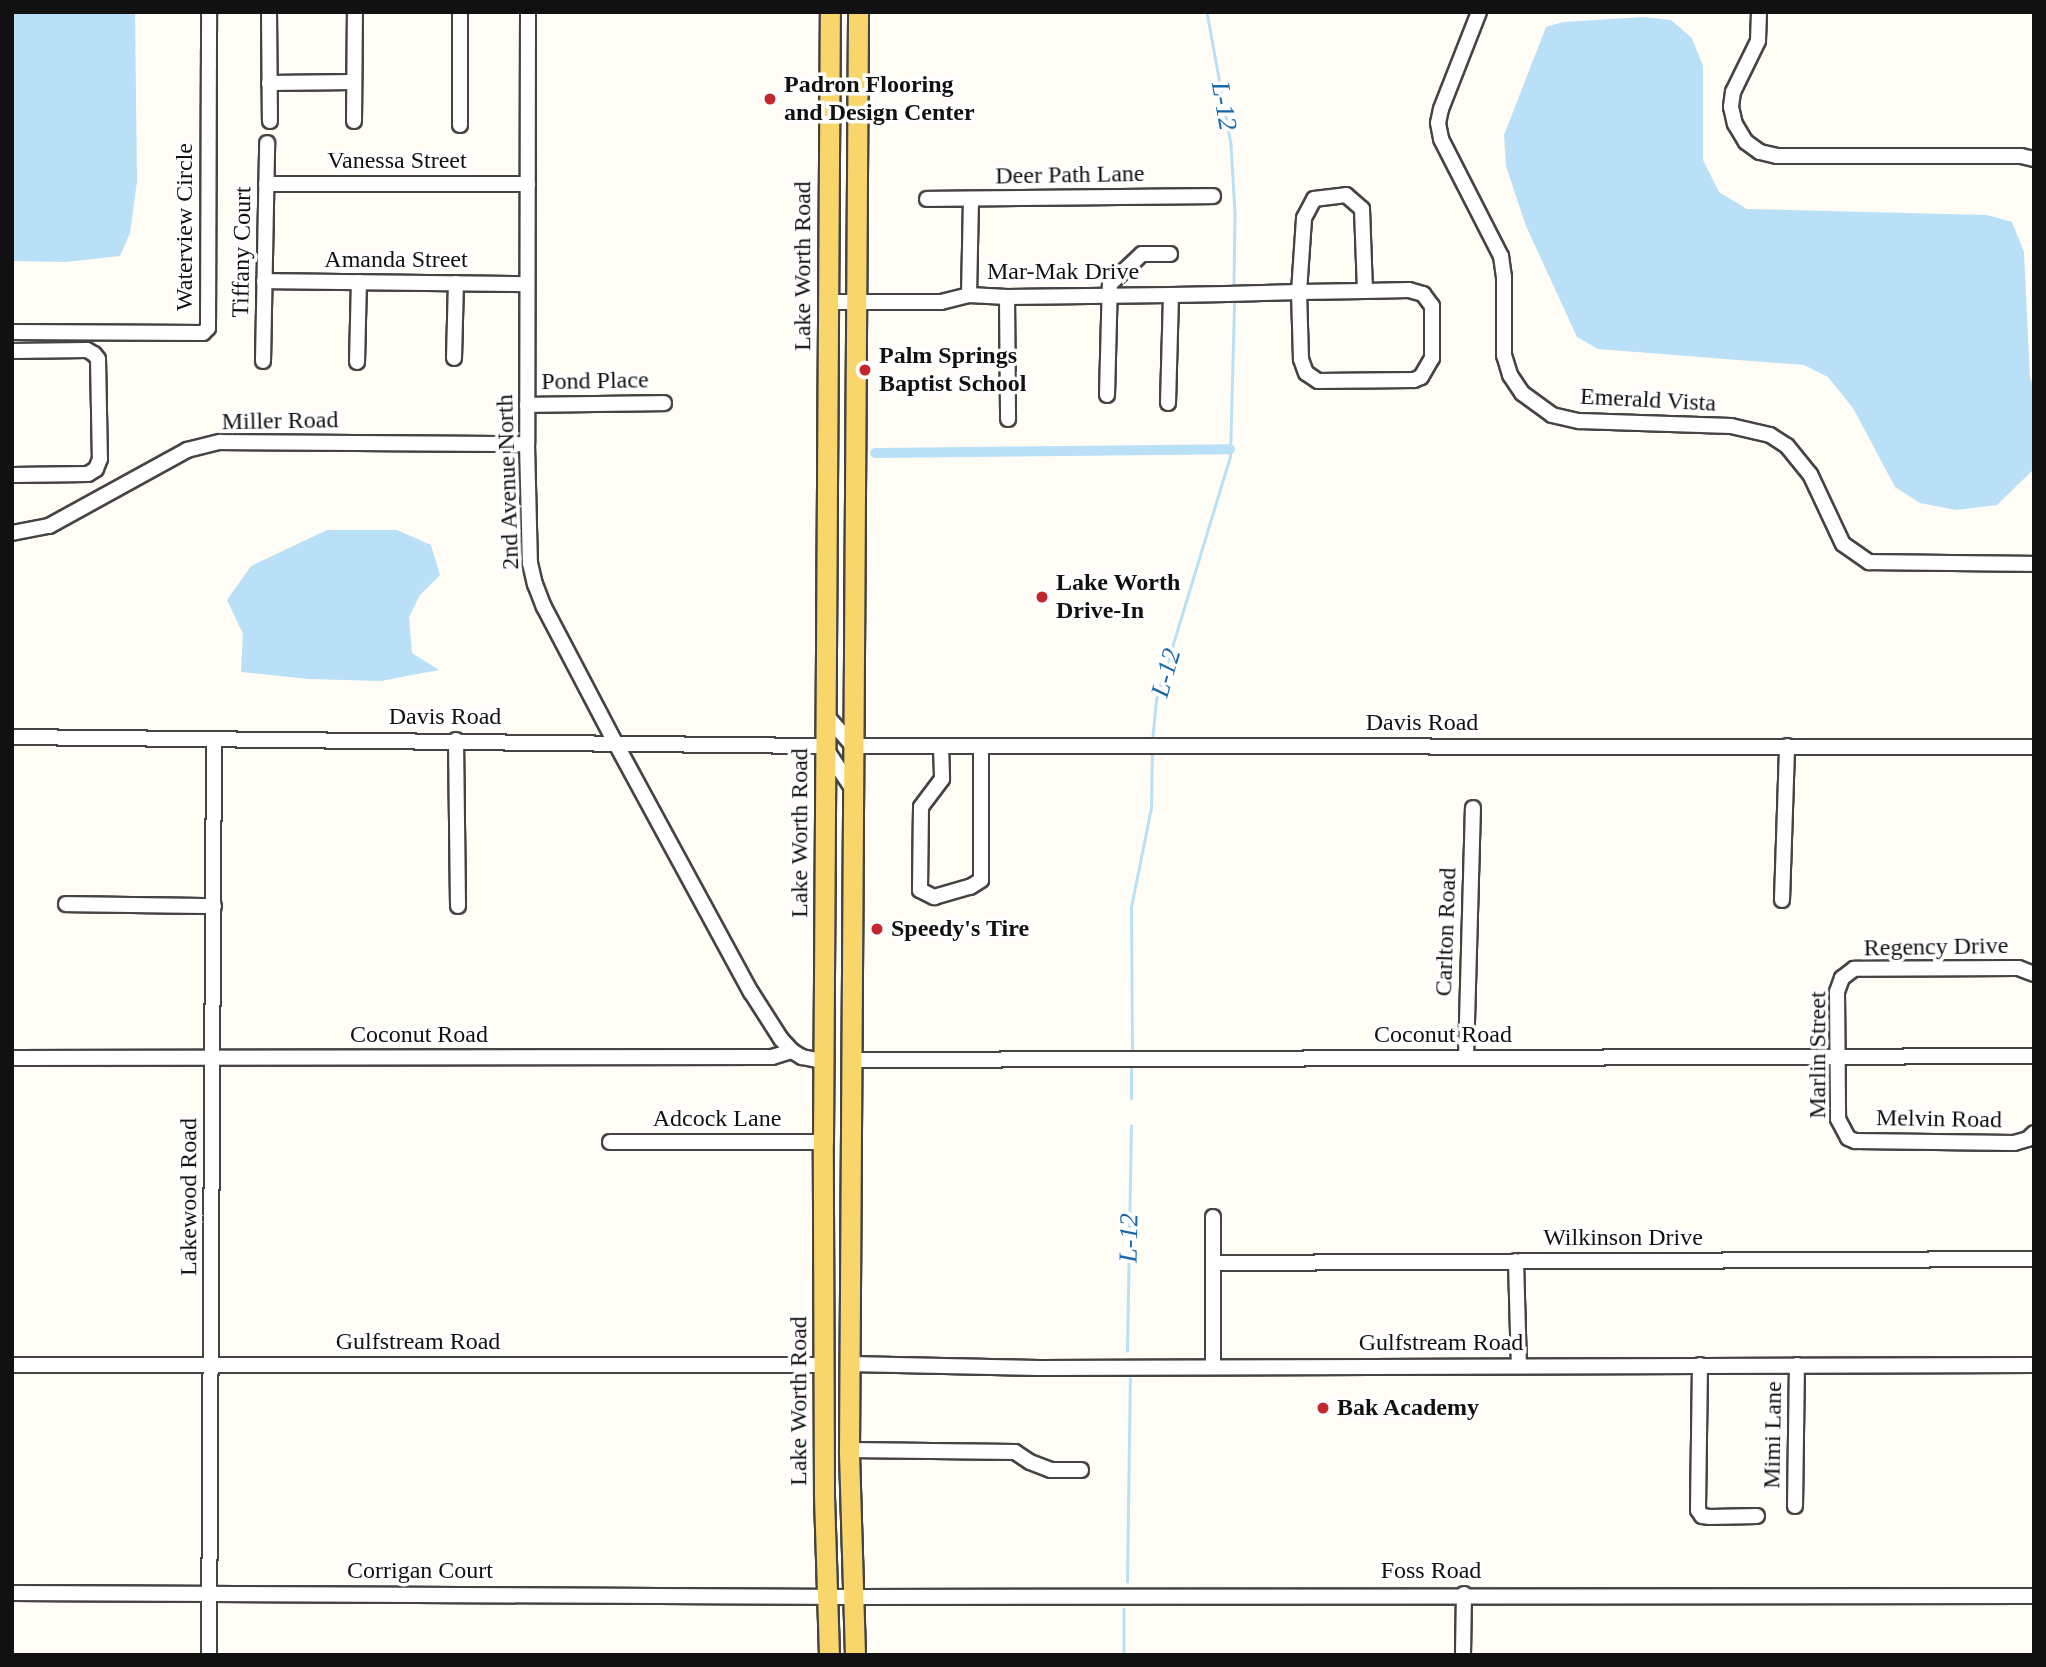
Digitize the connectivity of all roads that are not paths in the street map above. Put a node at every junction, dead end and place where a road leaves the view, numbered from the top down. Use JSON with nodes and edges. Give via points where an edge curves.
{"nodes":[{"id":1,"x":209,"y":12,"type":"edge"},
{"id":2,"x":269,"y":12,"type":"edge"},
{"id":3,"x":355,"y":12,"type":"edge"},
{"id":4,"x":460,"y":12,"type":"edge"},
{"id":5,"x":528,"y":12,"type":"edge"},
{"id":6,"x":858,"y":12,"type":"edge"},
{"id":7,"x":1479,"y":12,"type":"edge"},
{"id":8,"x":1759,"y":12,"type":"edge"},
{"id":9,"x":830,"y":22,"type":"edge"},
{"id":10,"x":354,"y":82,"type":"junction"},
{"id":11,"x":270,"y":83,"type":"junction"},
{"id":12,"x":857,"y":115,"type":"junction"},
{"id":13,"x":270,"y":121,"type":"dead end"},
{"id":14,"x":354,"y":121,"type":"dead end"},
{"id":15,"x":460,"y":125,"type":"dead end"},
{"id":16,"x":267,"y":143,"type":"dead end"},
{"id":17,"x":2034,"y":159,"type":"edge"},
{"id":18,"x":266,"y":184,"type":"junction"},
{"id":19,"x":528,"y":184,"type":"junction"},
{"id":20,"x":1213,"y":196,"type":"dead end"},
{"id":21,"x":928,"y":199,"type":"dead end"},
{"id":22,"x":971,"y":199,"type":"junction"},
{"id":23,"x":1170,"y":254,"type":"dead end"},
{"id":24,"x":264,"y":282,"type":"junction"},
{"id":25,"x":359,"y":282,"type":"junction"},
{"id":26,"x":456,"y":283,"type":"junction"},
{"id":27,"x":527,"y":284,"type":"junction"},
{"id":28,"x":1365,"y":291,"type":"junction"},
{"id":29,"x":1299,"y":292,"type":"junction"},
{"id":30,"x":969,"y":295,"type":"junction"},
{"id":31,"x":1107,"y":295,"type":"junction"},
{"id":32,"x":1171,"y":295,"type":"junction"},
{"id":33,"x":1007,"y":297,"type":"junction"},
{"id":34,"x":828,"y":302,"type":"junction"},
{"id":35,"x":856,"y":303,"type":"junction"},
{"id":36,"x":12,"y":332,"type":"edge"},
{"id":37,"x":12,"y":351,"type":"edge"},
{"id":38,"x":454,"y":358,"type":"dead end"},
{"id":39,"x":263,"y":361,"type":"dead end"},
{"id":40,"x":357,"y":362,"type":"dead end"},
{"id":41,"x":1107,"y":395,"type":"dead end"},
{"id":42,"x":664,"y":403,"type":"dead end"},
{"id":43,"x":1168,"y":403,"type":"dead end"},
{"id":44,"x":527,"y":405,"type":"junction"},
{"id":45,"x":1008,"y":419,"type":"dead end"},
{"id":46,"x":527,"y":444,"type":"junction"},
{"id":47,"x":12,"y":475,"type":"edge"},
{"id":48,"x":12,"y":533,"type":"edge"},
{"id":49,"x":2034,"y":564,"type":"edge"},
{"id":50,"x":825,"y":713,"type":"junction"},
{"id":51,"x":12,"y":737,"type":"edge"},
{"id":52,"x":214,"y":740,"type":"junction"},
{"id":53,"x":456,"y":740,"type":"junction"},
{"id":54,"x":615,"y":742,"type":"junction"},
{"id":55,"x":824,"y":746,"type":"junction"},
{"id":56,"x":853,"y":746,"type":"junction"},
{"id":57,"x":1787,"y":746,"type":"junction"},
{"id":58,"x":941,"y":747,"type":"junction"},
{"id":59,"x":981,"y":747,"type":"junction"},
{"id":60,"x":2034,"y":747,"type":"edge"},
{"id":61,"x":853,"y":789,"type":"junction"},
{"id":62,"x":1473,"y":808,"type":"dead end"},
{"id":63,"x":1782,"y":900,"type":"dead end"},
{"id":64,"x":66,"y":904,"type":"dead end"},
{"id":65,"x":214,"y":906,"type":"junction"},
{"id":66,"x":458,"y":906,"type":"dead end"},
{"id":67,"x":2033,"y":973,"type":"edge"},
{"id":68,"x":824,"y":976,"type":"junction"},
{"id":69,"x":1842,"y":978,"type":"joint"},
{"id":70,"x":792,"y":1051,"type":"junction"},
{"id":71,"x":1838,"y":1056,"type":"junction"},
{"id":72,"x":2034,"y":1056,"type":"edge"},
{"id":73,"x":1466,"y":1057,"type":"junction"},
{"id":74,"x":12,"y":1058,"type":"edge"},
{"id":75,"x":213,"y":1059,"type":"junction"},
{"id":76,"x":823,"y":1060,"type":"junction"},
{"id":77,"x":852,"y":1060,"type":"junction"},
{"id":78,"x":1843,"y":1133,"type":"joint"},
{"id":79,"x":2034,"y":1133,"type":"edge"},
{"id":80,"x":851,"y":1137,"type":"junction"},
{"id":81,"x":610,"y":1142,"type":"dead end"},
{"id":82,"x":823,"y":1142,"type":"junction"},
{"id":83,"x":1213,"y":1217,"type":"dead end"},
{"id":84,"x":2034,"y":1259,"type":"edge"},
{"id":85,"x":1516,"y":1261,"type":"junction"},
{"id":86,"x":1213,"y":1263,"type":"junction"},
{"id":87,"x":823,"y":1283,"type":"junction"},
{"id":88,"x":12,"y":1364,"type":"edge"},
{"id":89,"x":211,"y":1364,"type":"junction"},
{"id":90,"x":849,"y":1364,"type":"junction"},
{"id":91,"x":823,"y":1365,"type":"junction"},
{"id":92,"x":1700,"y":1365,"type":"junction"},
{"id":93,"x":1797,"y":1365,"type":"junction"},
{"id":94,"x":2034,"y":1365,"type":"edge"},
{"id":95,"x":1519,"y":1366,"type":"junction"},
{"id":96,"x":1213,"y":1367,"type":"junction"},
{"id":97,"x":849,"y":1450,"type":"junction"},
{"id":98,"x":1082,"y":1470,"type":"dead end"},
{"id":99,"x":1795,"y":1506,"type":"dead end"},
{"id":100,"x":1757,"y":1516,"type":"dead end"},
{"id":101,"x":12,"y":1593,"type":"edge"},
{"id":102,"x":209,"y":1593,"type":"junction"},
{"id":103,"x":1464,"y":1594,"type":"junction"},
{"id":104,"x":828,"y":1595,"type":"junction"},
{"id":105,"x":2034,"y":1596,"type":"edge"},
{"id":106,"x":853,"y":1597,"type":"junction"},
{"id":107,"x":209,"y":1655,"type":"edge"},
{"id":108,"x":829,"y":1655,"type":"edge"},
{"id":109,"x":855,"y":1655,"type":"edge"},
{"id":110,"x":1463,"y":1655,"type":"edge"}],
"edges":[{"from":1,"to":36,"type":"street","name":"Waterview Circle","via":[[208,328],[203,333]]},
{"from":2,"to":11,"type":"street"},
{"from":3,"to":10,"type":"street"},
{"from":4,"to":15,"type":"street"},
{"from":5,"to":19,"type":"street","name":"2nd Avenue North"},
{"from":6,"to":12,"type":"main road","name":"Lake Worth Road"},
{"from":7,"to":49,"type":"street","name":"Emerald Vista","via":[[1438,123],[1441,139],[1501,256],[1504,355],[1522,393],[1552,415],[1579,421],[1731,426],[1770,435],[1787,446],[1810,474],[1843,544],[1869,562]]},
{"from":8,"to":17,"type":"street","via":[[1758,41],[1733,92],[1731,107],[1746,142],[1760,152],[1777,156]]},
{"from":9,"to":12,"type":"main road","via":[[844,48],[845,106]]},
{"from":9,"to":34,"type":"main road","name":"Lake Worth Road"},
{"from":10,"to":11,"type":"street"},
{"from":10,"to":14,"type":"street"},
{"from":11,"to":13,"type":"street"},
{"from":12,"to":35,"type":"main road","name":"Lake Worth Road"},
{"from":16,"to":18,"type":"street","name":"Tiffany Court"},
{"from":18,"to":19,"type":"street","name":"Vanessa Street"},
{"from":18,"to":24,"type":"street","name":"Tiffany Court"},
{"from":19,"to":27,"type":"street","name":"2nd Avenue North"},
{"from":20,"to":22,"type":"street","name":"Deer Path Lane"},
{"from":21,"to":22,"type":"street","name":"Deer Path Lane"},
{"from":22,"to":30,"type":"street"},
{"from":23,"to":31,"type":"street","via":[[1142,254],[1110,284]]},
{"from":24,"to":25,"type":"street","name":"Amanda Street"},
{"from":24,"to":39,"type":"street","name":"Tiffany Court"},
{"from":25,"to":26,"type":"street","name":"Amanda Street"},
{"from":25,"to":40,"type":"street"},
{"from":26,"to":27,"type":"street","name":"Amanda Street"},
{"from":26,"to":38,"type":"street"},
{"from":27,"to":44,"type":"street","name":"2nd Avenue North"},
{"from":28,"to":29,"type":"street","name":"Mar-Mak Drive"},
{"from":28,"to":29,"type":"street","via":[[1362,209],[1352,198],[1339,194],[1314,199],[1306,211]]},
{"from":28,"to":29,"type":"street","name":"Mar-Mak Drive","via":[[1417,291],[1432,306],[1430,366],[1414,380],[1318,381],[1306,373],[1301,359]]},
{"from":29,"to":32,"type":"street","name":"Mar-Mak Drive"},
{"from":30,"to":33,"type":"street","name":"Mar-Mak Drive"},
{"from":30,"to":35,"type":"street","name":"Mar-Mak Drive","via":[[941,302]]},
{"from":31,"to":32,"type":"street","name":"Mar-Mak Drive"},
{"from":31,"to":33,"type":"street","name":"Mar-Mak Drive"},
{"from":31,"to":41,"type":"street"},
{"from":32,"to":43,"type":"street"},
{"from":33,"to":45,"type":"street"},
{"from":34,"to":35,"type":"street","name":"Mar-Mak Drive"},
{"from":34,"to":50,"type":"main road","name":"Lake Worth Road"},
{"from":35,"to":56,"type":"main road","name":"Lake Worth Road"},
{"from":37,"to":47,"type":"street","via":[[87,350],[94,354],[98,359],[100,458],[88,474]]},
{"from":42,"to":44,"type":"street","name":"Pond Place"},
{"from":44,"to":46,"type":"street","name":"2nd Avenue North"},
{"from":46,"to":48,"type":"street","name":"Miller Road","via":[[220,442],[187,450],[49,526]]},
{"from":46,"to":54,"type":"street","name":"2nd Avenue North","via":[[530,563],[535,584]]},
{"from":50,"to":55,"type":"main road","name":"Lake Worth Road"},
{"from":50,"to":56,"type":"street"},
{"from":51,"to":52,"type":"street","name":"Davis Road"},
{"from":52,"to":53,"type":"street","name":"Davis Road"},
{"from":52,"to":65,"type":"street","name":"Lakewood Road"},
{"from":53,"to":54,"type":"street","name":"Davis Road"},
{"from":53,"to":66,"type":"street"},
{"from":54,"to":55,"type":"street","name":"Davis Road"},
{"from":54,"to":70,"type":"street","name":"2nd Avenue North","via":[[751,992]]},
{"from":55,"to":61,"type":"street"},
{"from":55,"to":68,"type":"main road","name":"Lake Worth Road"},
{"from":56,"to":58,"type":"street","name":"Davis Road"},
{"from":56,"to":61,"type":"main road","name":"Lake Worth Road"},
{"from":57,"to":59,"type":"street","name":"Davis Road"},
{"from":57,"to":60,"type":"street","name":"Davis Road"},
{"from":57,"to":63,"type":"street"},
{"from":58,"to":59,"type":"street","name":"Davis Road"},
{"from":58,"to":59,"type":"street","via":[[942,779],[921,807],[920,890],[934,897],[981,880]]},
{"from":61,"to":77,"type":"main road","name":"Lake Worth Road"},
{"from":62,"to":73,"type":"street","name":"Carlton Road"},
{"from":64,"to":65,"type":"street"},
{"from":65,"to":75,"type":"street","name":"Lakewood Road"},
{"from":67,"to":69,"type":"street","name":"Regency Drive","via":[[2018,968],[1854,970]]},
{"from":68,"to":76,"type":"main road","name":"Lake Worth Road"},
{"from":68,"to":77,"type":"main road","via":[[834,1005],[837,1056]]},
{"from":69,"to":71,"type":"street","name":"Marlin Street"},
{"from":70,"to":75,"type":"street","name":"Coconut Road","via":[[774,1057]]},
{"from":70,"to":76,"type":"street","name":"Coconut Road"},
{"from":71,"to":72,"type":"street","name":"Coconut Road"},
{"from":71,"to":73,"type":"street","name":"Coconut Road"},
{"from":71,"to":78,"type":"street","name":"Marlin Street","via":[[1838,1119]]},
{"from":73,"to":77,"type":"street","name":"Coconut Road"},
{"from":74,"to":75,"type":"street","name":"Coconut Road"},
{"from":75,"to":89,"type":"street","name":"Lakewood Road"},
{"from":76,"to":80,"type":"main road","via":[[839,1072],[841,1117]]},
{"from":76,"to":82,"type":"main road","name":"Lake Worth Road"},
{"from":77,"to":80,"type":"main road","name":"Lake Worth Road"},
{"from":78,"to":79,"type":"street","name":"Melvin Road","via":[[1854,1141],[2014,1143]]},
{"from":80,"to":90,"type":"main road","name":"Lake Worth Road"},
{"from":81,"to":82,"type":"street","name":"Adcock Lane"},
{"from":82,"to":87,"type":"main road","name":"Lake Worth Road"},
{"from":83,"to":86,"type":"street"},
{"from":84,"to":85,"type":"street","name":"Wilkinson Drive"},
{"from":85,"to":86,"type":"street","name":"Wilkinson Drive"},
{"from":85,"to":95,"type":"street"},
{"from":86,"to":96,"type":"street"},
{"from":87,"to":90,"type":"main road","via":[[834,1291],[834,1346]]},
{"from":87,"to":91,"type":"main road","name":"Lake Worth Road"},
{"from":88,"to":89,"type":"street","name":"Gulfstream Road"},
{"from":89,"to":91,"type":"street","name":"Gulfstream Road"},
{"from":89,"to":102,"type":"street","name":"Lakewood Road"},
{"from":90,"to":96,"type":"street","name":"Gulfstream Road"},
{"from":90,"to":97,"type":"main road","name":"Lake Worth Road"},
{"from":91,"to":97,"type":"main road","via":[[836,1386],[837,1438]]},
{"from":91,"to":104,"type":"main road","name":"Lake Worth Road"},
{"from":92,"to":93,"type":"street","name":"Gulfstream Road"},
{"from":92,"to":95,"type":"street","name":"Gulfstream Road"},
{"from":92,"to":100,"type":"street","via":[[1698,1510],[1710,1517]]},
{"from":93,"to":94,"type":"street","name":"Gulfstream Road"},
{"from":93,"to":99,"type":"street","name":"Mimi Lane"},
{"from":95,"to":96,"type":"street","name":"Gulfstream Road"},
{"from":97,"to":98,"type":"street","via":[[1016,1452],[1051,1470]]},
{"from":97,"to":106,"type":"main road","name":"Lake Worth Road"},
{"from":101,"to":102,"type":"street","name":"Corrigan Court"},
{"from":102,"to":104,"type":"street","name":"Corrigan Court"},
{"from":102,"to":107,"type":"street","name":"Lakewood Road"},
{"from":103,"to":105,"type":"street","name":"Foss Road"},
{"from":103,"to":106,"type":"street","name":"Foss Road"},
{"from":103,"to":110,"type":"street"},
{"from":104,"to":106,"type":"street","name":"Foss Road"},
{"from":104,"to":108,"type":"main road","name":"Lake Worth Road"},
{"from":106,"to":109,"type":"main road","name":"Lake Worth Road"}]}
